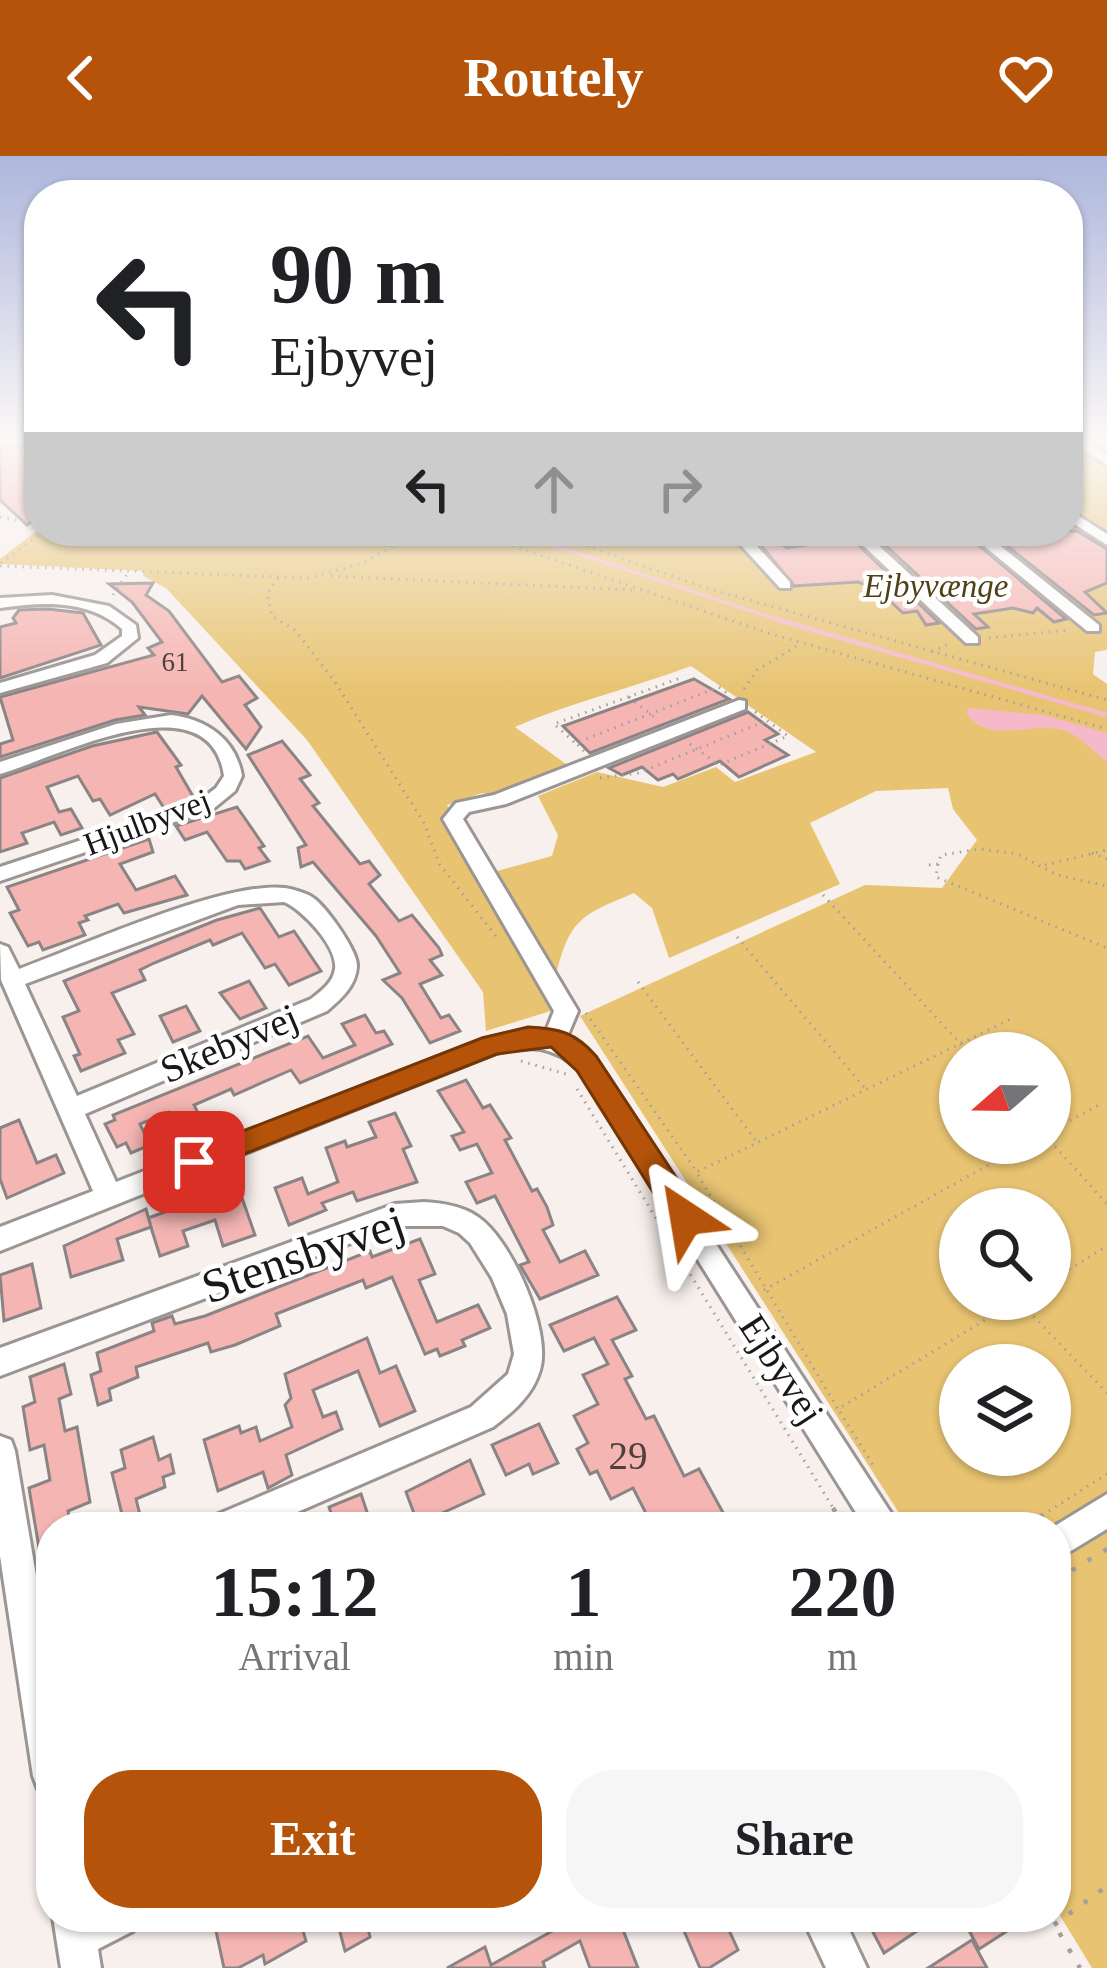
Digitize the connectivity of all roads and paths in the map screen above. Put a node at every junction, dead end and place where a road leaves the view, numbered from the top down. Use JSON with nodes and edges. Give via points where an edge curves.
{"nodes":[{"id":1,"x":25,"y":546,"type":"edge"},
{"id":2,"x":394,"y":546,"type":"edge"},
{"id":3,"x":514,"y":546,"type":"edge"},
{"id":4,"x":587,"y":546,"type":"edge"},
{"id":5,"x":749,"y":546,"type":"edge"},
{"id":6,"x":871,"y":546,"type":"edge"},
{"id":7,"x":992,"y":546,"type":"edge"},
{"id":8,"x":0,"y":565,"type":"edge"},
{"id":9,"x":129,"y":572,"type":"junction"},
{"id":10,"x":323,"y":576,"type":"junction"},
{"id":11,"x":262,"y":578,"type":"junction"},
{"id":12,"x":278,"y":578,"type":"junction"},
{"id":13,"x":785,"y":585,"type":"dead end"},
{"id":14,"x":270,"y":590,"type":"junction"},
{"id":15,"x":642,"y":590,"type":"junction"},
{"id":16,"x":0,"y":602,"type":"edge"},
{"id":17,"x":104,"y":608,"type":"junction"},
{"id":18,"x":1093,"y":628,"type":"joint"},
{"id":19,"x":972,"y":640,"type":"junction"},
{"id":20,"x":801,"y":643,"type":"junction"},
{"id":21,"x":932,"y":652,"type":"junction"},
{"id":22,"x":683,"y":677,"type":"dead end"},
{"id":23,"x":0,"y":688,"type":"edge"},
{"id":24,"x":629,"y":697,"type":"junction"},
{"id":25,"x":1107,"y":700,"type":"edge"},
{"id":26,"x":739,"y":704,"type":"joint"},
{"id":27,"x":651,"y":714,"type":"junction"},
{"id":28,"x":768,"y":720,"type":"junction"},
{"id":29,"x":1107,"y":729,"type":"edge"},
{"id":30,"x":672,"y":731,"type":"junction"},
{"id":31,"x":576,"y":743,"type":"junction"},
{"id":32,"x":696,"y":748,"type":"junction"},
{"id":33,"x":585,"y":765,"type":"junction"},
{"id":34,"x":0,"y":768,"type":"edge"},
{"id":35,"x":1107,"y":850,"type":"edge"},
{"id":36,"x":1088,"y":852,"type":"junction"},
{"id":37,"x":1107,"y":859,"type":"edge"},
{"id":38,"x":938,"y":864,"type":"junction"},
{"id":39,"x":929,"y":865,"type":"dead end"},
{"id":40,"x":1041,"y":866,"type":"junction"},
{"id":41,"x":0,"y":874,"type":"edge"},
{"id":42,"x":1107,"y":886,"type":"edge"},
{"id":43,"x":823,"y":895,"type":"dead end"},
{"id":44,"x":737,"y":938,"type":"dead end"},
{"id":45,"x":501,"y":941,"type":"dead end"},
{"id":46,"x":1107,"y":948,"type":"edge"},
{"id":47,"x":0,"y":952,"type":"edge"},
{"id":48,"x":12,"y":980,"type":"junction"},
{"id":49,"x":638,"y":982,"type":"dead end"},
{"id":50,"x":582,"y":1006,"type":"dead end"},
{"id":51,"x":1015,"y":1017,"type":"dead end"},
{"id":52,"x":951,"y":1032,"type":"edge"},
{"id":53,"x":982,"y":1032,"type":"edge"},
{"id":54,"x":555,"y":1038,"type":"junction"},
{"id":55,"x":492,"y":1045,"type":"junction"},
{"id":56,"x":939,"y":1052,"type":"edge"},
{"id":57,"x":571,"y":1076,"type":"junction"},
{"id":58,"x":865,"y":1088,"type":"junction"},
{"id":59,"x":1099,"y":1105,"type":"dead end"},
{"id":60,"x":69,"y":1110,"type":"junction"},
{"id":61,"x":1071,"y":1120,"type":"edge"},
{"id":62,"x":757,"y":1142,"type":"junction"},
{"id":63,"x":990,"y":1164,"type":"edge"},
{"id":64,"x":1071,"y":1164,"type":"edge"},
{"id":65,"x":697,"y":1172,"type":"junction"},
{"id":66,"x":109,"y":1196,"type":"junction"},
{"id":67,"x":1107,"y":1204,"type":"edge"},
{"id":68,"x":0,"y":1239,"type":"edge"},
{"id":69,"x":1107,"y":1246,"type":"edge"},
{"id":70,"x":1071,"y":1268,"type":"edge"},
{"id":71,"x":764,"y":1290,"type":"junction"},
{"id":72,"x":984,"y":1320,"type":"edge"},
{"id":73,"x":1039,"y":1320,"type":"edge"},
{"id":74,"x":0,"y":1362,"type":"edge"},
{"id":75,"x":1107,"y":1393,"type":"edge"},
{"id":76,"x":838,"y":1408,"type":"junction"},
{"id":77,"x":0,"y":1451,"type":"edge"},
{"id":78,"x":875,"y":1468,"type":"dead end"},
{"id":79,"x":1107,"y":1474,"type":"edge"},
{"id":80,"x":1107,"y":1510,"type":"edge"},
{"id":81,"x":260,"y":1512,"type":"edge"},
{"id":82,"x":836,"y":1512,"type":"edge"},
{"id":83,"x":874,"y":1512,"type":"edge"},
{"id":84,"x":1047,"y":1512,"type":"edge"},
{"id":85,"x":1071,"y":1534,"type":"edge"},
{"id":86,"x":1107,"y":1550,"type":"edge"},
{"id":87,"x":1071,"y":1571,"type":"edge"},
{"id":88,"x":36,"y":1599,"type":"edge"},
{"id":89,"x":1107,"y":1886,"type":"edge"},
{"id":90,"x":1071,"y":1912,"type":"edge"},
{"id":91,"x":829,"y":1932,"type":"edge"},
{"id":92,"x":1058,"y":1932,"type":"edge"},
{"id":93,"x":847,"y":1968,"type":"edge"},
{"id":94,"x":1080,"y":1968,"type":"edge"}],
"edges":[{"from":1,"to":8,"type":"path"},
{"from":2,"to":10,"type":"path"},
{"from":3,"to":15,"type":"path"},
{"from":4,"to":21,"type":"path"},
{"from":5,"to":13,"type":"street"},
{"from":6,"to":19,"type":"street"},
{"from":7,"to":18,"type":"street"},
{"from":8,"to":9,"type":"path"},
{"from":9,"to":11,"type":"path"},
{"from":9,"to":17,"type":"path"},
{"from":10,"to":12,"type":"path"},
{"from":10,"to":15,"type":"path"},
{"from":11,"to":12,"type":"path"},
{"from":11,"to":14,"type":"path"},
{"from":12,"to":14,"type":"path"},
{"from":14,"to":45,"type":"path","via":[[272,616],[295,630],[335,682],[424,823],[440,865]]},
{"from":15,"to":20,"type":"path"},
{"from":16,"to":17,"type":"street"},
{"from":17,"to":23,"type":"street","via":[[130,628],[118,650]]},
{"from":18,"to":19,"type":"path"},
{"from":19,"to":21,"type":"path"},
{"from":20,"to":27,"type":"path","via":[[757,670],[740,702],[718,687]]},
{"from":20,"to":29,"type":"path"},
{"from":21,"to":25,"type":"path"},
{"from":22,"to":24,"type":"path"},
{"from":24,"to":27,"type":"path"},
{"from":24,"to":31,"type":"path","via":[[554,724]]},
{"from":26,"to":28,"type":"path"},
{"from":26,"to":30,"type":"street"},
{"from":27,"to":30,"type":"path"},
{"from":27,"to":31,"type":"path"},
{"from":28,"to":32,"type":"path"},
{"from":28,"to":32,"type":"path","via":[[788,736],[719,765]]},
{"from":30,"to":32,"type":"path"},
{"from":30,"to":33,"type":"street"},
{"from":31,"to":33,"type":"path"},
{"from":32,"to":33,"type":"path","via":[[616,778],[598,778]]},
{"from":33,"to":54,"type":"street","via":[[463,807],[452,819],[566,1011]]},
{"from":34,"to":41,"type":"street","name":"Hjulbyvej","via":[[146,723],[177,721],[206,731],[234,774],[206,805]]},
{"from":35,"to":36,"type":"path"},
{"from":36,"to":37,"type":"path"},
{"from":36,"to":40,"type":"path"},
{"from":38,"to":39,"type":"path"},
{"from":38,"to":40,"type":"path","via":[[941,855],[980,850]]},
{"from":38,"to":46,"type":"path","via":[[936,877]]},
{"from":40,"to":42,"type":"path"},
{"from":43,"to":52,"type":"path"},
{"from":44,"to":58,"type":"path"},
{"from":47,"to":48,"type":"street"},
{"from":48,"to":60,"type":"street"},
{"from":48,"to":60,"type":"street","name":"Skebyvej","via":[[269,893],[304,902],[345,957],[344,979],[319,1005]]},
{"from":49,"to":62,"type":"path"},
{"from":50,"to":65,"type":"path"},
{"from":51,"to":53,"type":"path"},
{"from":54,"to":55,"type":"street"},
{"from":54,"to":57,"type":"path"},
{"from":54,"to":83,"type":"street","name":"Ejbyvej","via":[[587,1064]]},
{"from":55,"to":57,"type":"path"},
{"from":55,"to":66,"type":"street"},
{"from":56,"to":58,"type":"path"},
{"from":57,"to":82,"type":"path"},
{"from":58,"to":62,"type":"path"},
{"from":59,"to":61,"type":"path"},
{"from":60,"to":66,"type":"street"},
{"from":62,"to":65,"type":"path"},
{"from":63,"to":71,"type":"path"},
{"from":64,"to":67,"type":"path"},
{"from":65,"to":71,"type":"path"},
{"from":66,"to":68,"type":"street"},
{"from":69,"to":70,"type":"path"},
{"from":71,"to":76,"type":"path"},
{"from":72,"to":76,"type":"path"},
{"from":73,"to":75,"type":"path"},
{"from":74,"to":81,"type":"street","name":"Stensbyvej","via":[[395,1215],[423,1212],[469,1226],[488,1243],[526,1324],[526,1370],[509,1396],[482,1417]]},
{"from":76,"to":78,"type":"path"},
{"from":77,"to":88,"type":"street"},
{"from":79,"to":84,"type":"path"},
{"from":80,"to":85,"type":"street"},
{"from":86,"to":87,"type":"path"},
{"from":89,"to":90,"type":"path"},
{"from":91,"to":93,"type":"street"},
{"from":92,"to":94,"type":"path"}]}
